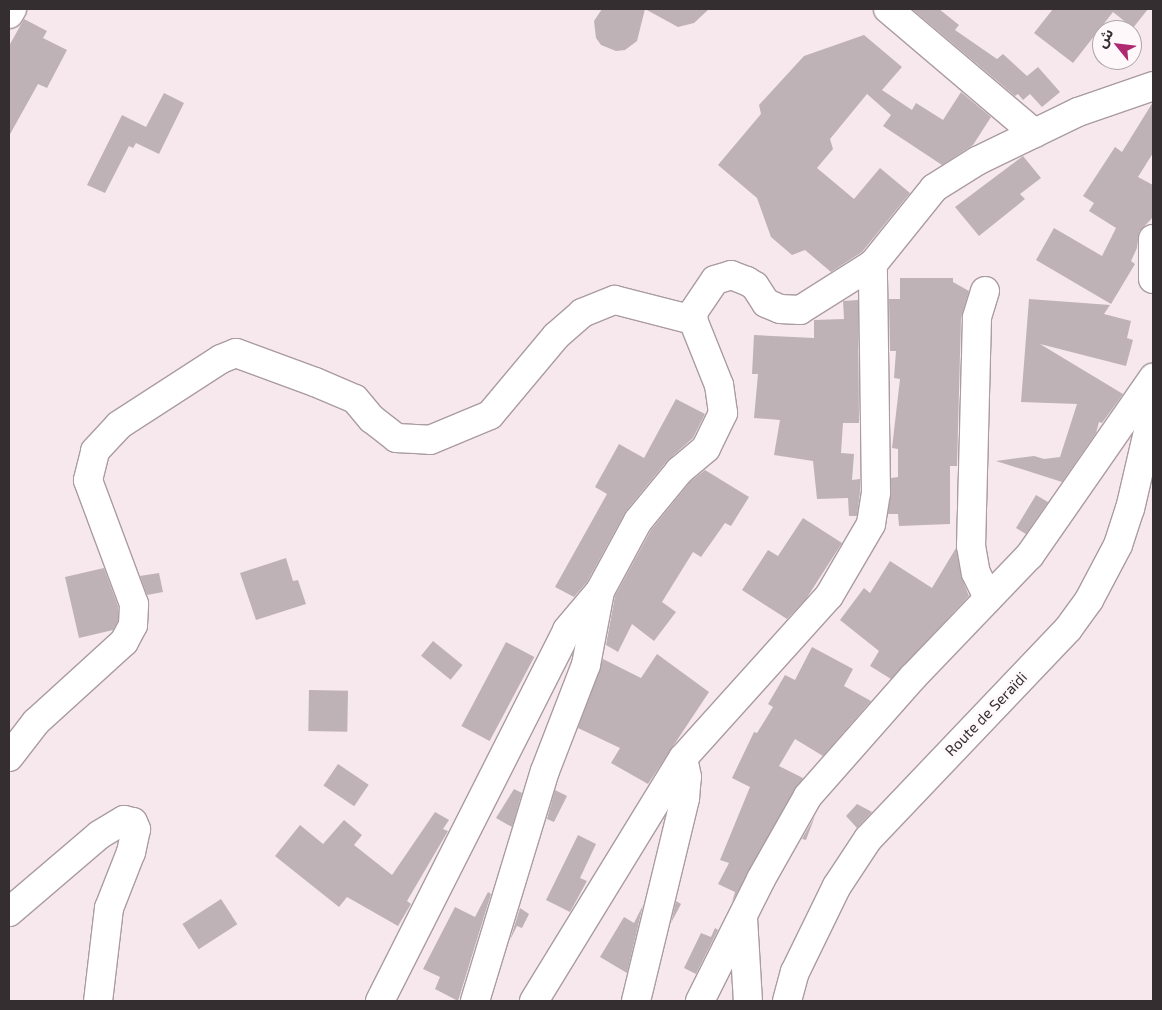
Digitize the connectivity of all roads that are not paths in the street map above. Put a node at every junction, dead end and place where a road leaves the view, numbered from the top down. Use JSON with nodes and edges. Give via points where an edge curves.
{"nodes":[{"id":1,"x":12,"y":9,"type":"edge"},
{"id":2,"x":888,"y":9,"type":"edge"},
{"id":3,"x":9,"y":14,"type":"edge"},
{"id":4,"x":1153,"y":86,"type":"edge"},
{"id":5,"x":1034,"y":133,"type":"junction"},
{"id":6,"x":1153,"y":239,"type":"edge"},
{"id":7,"x":873,"y":264,"type":"junction"},
{"id":8,"x":1153,"y":279,"type":"edge"},
{"id":9,"x":985,"y":291,"type":"dead end"},
{"id":10,"x":693,"y":320,"type":"junction"},
{"id":11,"x":1153,"y":378,"type":"edge"},
{"id":12,"x":1153,"y":410,"type":"edge"},
{"id":13,"x":600,"y":591,"type":"junction"},
{"id":14,"x":988,"y":598,"type":"junction"},
{"id":15,"x":9,"y":758,"type":"edge"},
{"id":16,"x":683,"y":758,"type":"junction"},
{"id":17,"x":9,"y":912,"type":"edge"},
{"id":18,"x":743,"y":918,"type":"junction"},
{"id":19,"x":98,"y":1001,"type":"edge"},
{"id":20,"x":380,"y":1001,"type":"edge"},
{"id":21,"x":475,"y":1001,"type":"edge"},
{"id":22,"x":534,"y":1001,"type":"edge"},
{"id":23,"x":636,"y":1001,"type":"edge"},
{"id":24,"x":700,"y":1001,"type":"edge"},
{"id":25,"x":748,"y":1001,"type":"edge"},
{"id":26,"x":787,"y":1001,"type":"edge"}],
"edges":[{"from":1,"to":3,"type":"street"},
{"from":2,"to":5,"type":"street"},
{"from":4,"to":5,"type":"street","via":[[1078,112]]},
{"from":5,"to":7,"type":"street","via":[[977,161],[934,188]]},
{"from":6,"to":8,"type":"street"},
{"from":7,"to":10,"type":"street","via":[[800,310],[770,306],[762,300],[752,283],[723,276],[711,286],[694,311]]},
{"from":7,"to":16,"type":"street","via":[[876,493],[871,524],[829,596]]},
{"from":9,"to":14,"type":"street","via":[[977,318],[971,546],[976,573]]},
{"from":10,"to":13,"type":"street","via":[[719,385],[723,413],[706,448],[679,472],[638,521]]},
{"from":10,"to":15,"type":"street","via":[[615,300],[582,312],[549,343],[490,415],[430,440],[396,438],[354,399],[314,382],[236,353],[221,359],[119,425],[95,451],[88,480],[134,604],[133,625],[124,642],[36,722]]},
{"from":11,"to":14,"type":"street","via":[[1030,555]]},
{"from":12,"to":26,"type":"street","name":"Route de Seraïdi","via":[[1130,509],[1118,545],[1089,600],[1068,628],[868,840],[837,886],[795,972]]},
{"from":13,"to":20,"type":"street","via":[[567,630]]},
{"from":13,"to":21,"type":"street","via":[[586,665],[545,771]]},
{"from":14,"to":18,"type":"street","via":[[808,796]]},
{"from":16,"to":22,"type":"street"},
{"from":16,"to":23,"type":"street","via":[[687,777],[685,798]]},
{"from":17,"to":19,"type":"street","via":[[99,835],[124,820],[133,822],[136,829],[131,852],[108,908]]},
{"from":18,"to":24,"type":"street"},
{"from":18,"to":25,"type":"street"}]}
